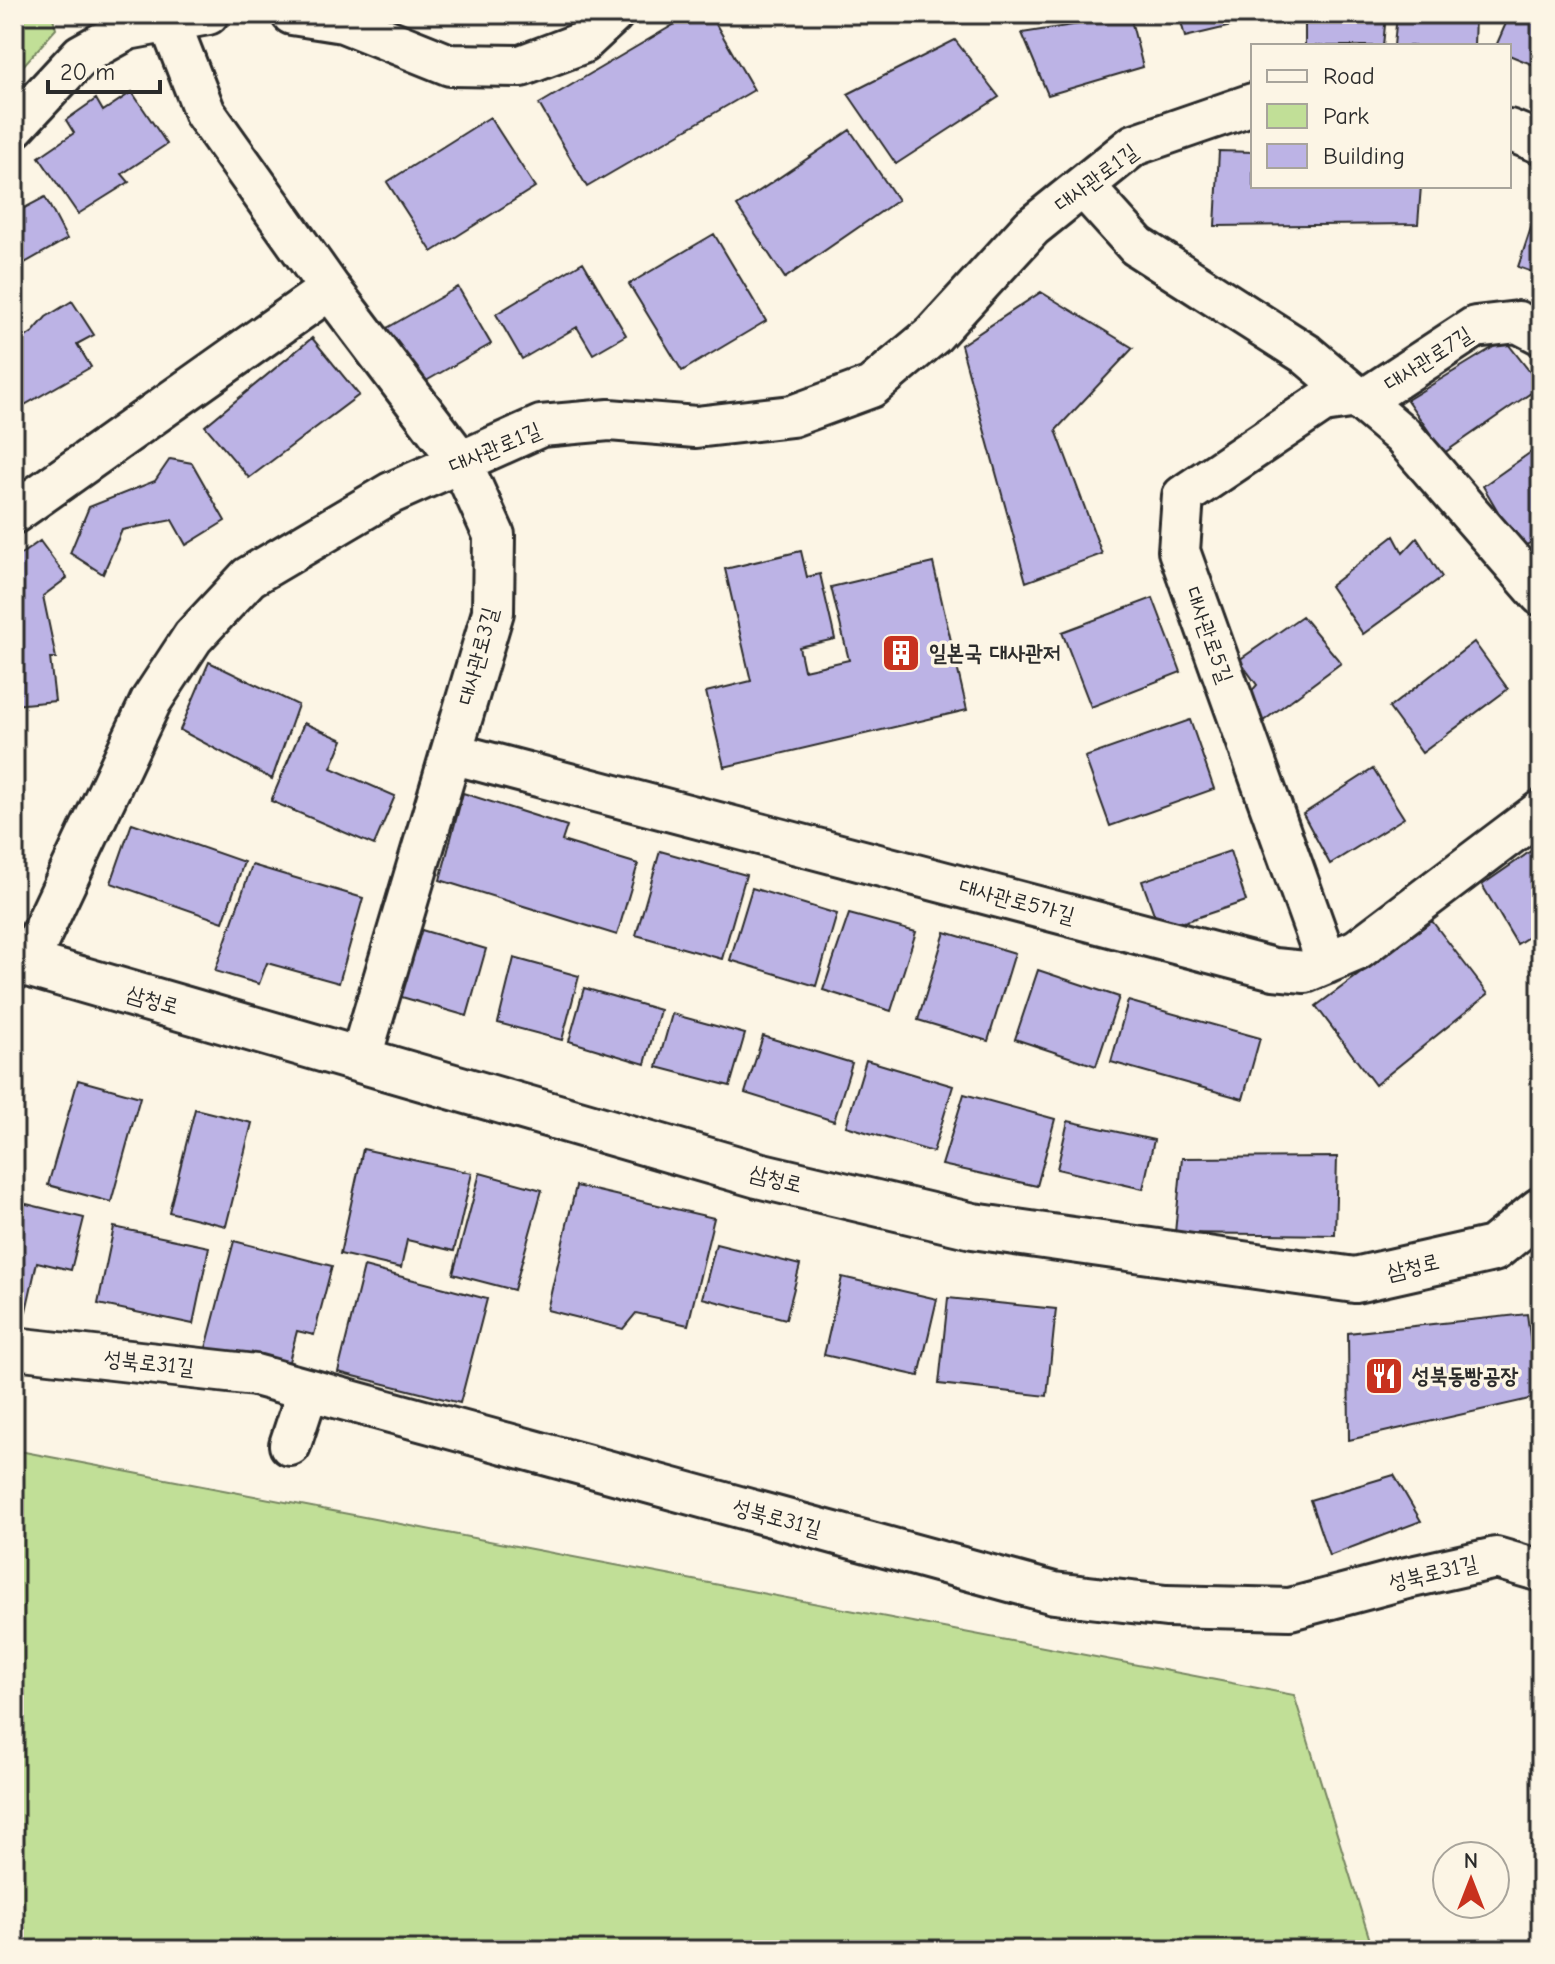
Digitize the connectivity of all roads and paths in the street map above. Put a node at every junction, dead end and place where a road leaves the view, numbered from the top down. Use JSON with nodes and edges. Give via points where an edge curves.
{"nodes":[{"id":1,"x":208,"y":14,"type":"edge"},
{"id":2,"x":292,"y":14,"type":"edge"},
{"id":3,"x":613,"y":14,"type":"edge"},
{"id":4,"x":169,"y":21,"type":"junction"},
{"id":5,"x":1251,"y":105,"type":"edge"},
{"id":6,"x":14,"y":127,"type":"edge"},
{"id":7,"x":1511,"y":131,"type":"edge"},
{"id":8,"x":1541,"y":143,"type":"edge"},
{"id":9,"x":1083,"y":186,"type":"junction"},
{"id":10,"x":330,"y":289,"type":"junction"},
{"id":11,"x":1541,"y":334,"type":"edge"},
{"id":12,"x":1359,"y":399,"type":"junction"},
{"id":13,"x":461,"y":462,"type":"junction"},
{"id":14,"x":14,"y":513,"type":"edge"},
{"id":15,"x":1541,"y":595,"type":"edge"},
{"id":16,"x":451,"y":753,"type":"junction"},
{"id":17,"x":1541,"y":811,"type":"edge"},
{"id":18,"x":20,"y":962,"type":"edge"},
{"id":19,"x":1327,"y":963,"type":"junction"},
{"id":20,"x":360,"y":1060,"type":"junction"},
{"id":21,"x":1541,"y":1210,"type":"edge"},
{"id":22,"x":14,"y":1348,"type":"edge"},
{"id":23,"x":308,"y":1390,"type":"junction"},
{"id":24,"x":290,"y":1445,"type":"dead end"},
{"id":25,"x":1541,"y":1571,"type":"edge"}],
"edges":[{"from":1,"to":4,"type":"street"},
{"from":2,"to":3,"type":"street","via":[[343,22],[450,65],[521,66],[582,43]]},
{"from":4,"to":6,"type":"street","via":[[128,29],[81,55]]},
{"from":4,"to":10,"type":"street","name":"대사관로3길","via":[[205,113]]},
{"from":5,"to":9,"type":"street","name":"대사관로1길","via":[[1134,145]]},
{"from":7,"to":8,"type":"street"},
{"from":9,"to":12,"type":"street","via":[[1137,246],[1306,354]]},
{"from":9,"to":13,"type":"street","name":"대사관로1길","via":[[1032,227],[933,335],[871,387],[792,416],[696,427],[609,420],[541,426]]},
{"from":10,"to":13,"type":"street","name":"대사관로3길"},
{"from":10,"to":14,"type":"street"},
{"from":11,"to":12,"type":"street","name":"대사관로7길","via":[[1518,322],[1475,327]]},
{"from":12,"to":15,"type":"street","via":[[1402,435]]},
{"from":12,"to":19,"type":"street","name":"대사관로5길","via":[[1323,402],[1183,496],[1179,551]]},
{"from":13,"to":16,"type":"street","name":"대사관로3길","via":[[494,535],[493,612]]},
{"from":13,"to":18,"type":"street","name":"대사관로1길","via":[[391,493],[249,577],[193,637],[151,701]]},
{"from":16,"to":19,"type":"street","name":"대사관로5가길","via":[[1274,969],[1305,972]]},
{"from":16,"to":20,"type":"street","name":"대사관로3길"},
{"from":17,"to":19,"type":"street","name":"대사관로5가길","via":[[1357,950]]},
{"from":18,"to":20,"type":"street","name":"삼청로"},
{"from":20,"to":21,"type":"street","name":"삼청로","via":[[758,1175],[973,1226],[1355,1280],[1493,1249]]},
{"from":22,"to":23,"type":"street","name":"성북로31길","via":[[255,1375]]},
{"from":23,"to":24,"type":"street"},
{"from":23,"to":25,"type":"street","name":"성북로31길","via":[[1054,1593],[1166,1606],[1290,1609],[1496,1558]]}]}
